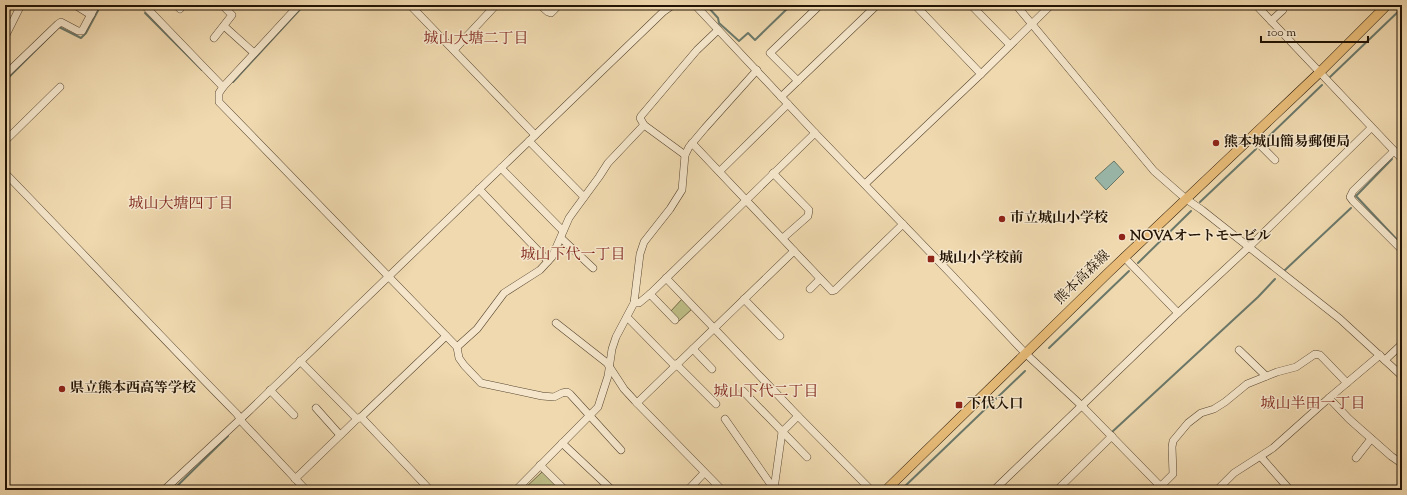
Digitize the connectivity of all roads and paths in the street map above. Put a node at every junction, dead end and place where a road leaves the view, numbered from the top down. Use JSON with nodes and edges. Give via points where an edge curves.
{"nodes":[{"id":1,"x":21,"y":5,"type":"edge"},
{"id":2,"x":75,"y":5,"type":"edge"},
{"id":3,"x":96,"y":5,"type":"edge"},
{"id":4,"x":144,"y":5,"type":"edge"},
{"id":5,"x":222,"y":5,"type":"edge"},
{"id":6,"x":299,"y":5,"type":"edge"},
{"id":7,"x":410,"y":5,"type":"edge"},
{"id":8,"x":496,"y":5,"type":"edge"},
{"id":9,"x":540,"y":5,"type":"edge"},
{"id":10,"x":559,"y":5,"type":"edge"},
{"id":11,"x":673,"y":5,"type":"edge"},
{"id":12,"x":820,"y":5,"type":"edge"},
{"id":13,"x":877,"y":5,"type":"edge"},
{"id":14,"x":915,"y":5,"type":"edge"},
{"id":15,"x":971,"y":5,"type":"edge"},
{"id":16,"x":1016,"y":5,"type":"edge"},
{"id":17,"x":1051,"y":5,"type":"edge"},
{"id":18,"x":1256,"y":5,"type":"edge"},
{"id":19,"x":1283,"y":5,"type":"edge"},
{"id":20,"x":1387,"y":5,"type":"edge"},
{"id":21,"x":699,"y":6,"type":"edge"},
{"id":22,"x":488,"y":8,"type":"edge"},
{"id":23,"x":91,"y":15,"type":"junction"},
{"id":24,"x":1271,"y":21,"type":"junction"},
{"id":25,"x":1032,"y":24,"type":"junction"},
{"id":26,"x":224,"y":26,"type":"junction"},
{"id":27,"x":718,"y":30,"type":"junction"},
{"id":28,"x":5,"y":37,"type":"edge"},
{"id":29,"x":214,"y":38,"type":"dead end"},
{"id":30,"x":1010,"y":45,"type":"junction"},
{"id":31,"x":454,"y":50,"type":"junction"},
{"id":32,"x":254,"y":53,"type":"junction"},
{"id":33,"x":757,"y":70,"type":"junction"},
{"id":34,"x":1319,"y":73,"type":"junction"},
{"id":35,"x":981,"y":74,"type":"junction"},
{"id":36,"x":5,"y":75,"type":"edge"},
{"id":37,"x":798,"y":81,"type":"junction"},
{"id":38,"x":60,"y":87,"type":"dead end"},
{"id":39,"x":223,"y":87,"type":"junction"},
{"id":40,"x":781,"y":97,"type":"junction"},
{"id":41,"x":788,"y":104,"type":"junction"},
{"id":42,"x":644,"y":125,"type":"junction"},
{"id":43,"x":1371,"y":128,"type":"junction"},
{"id":44,"x":815,"y":133,"type":"junction"},
{"id":45,"x":535,"y":136,"type":"junction"},
{"id":46,"x":1252,"y":137,"type":"junction"},
{"id":47,"x":5,"y":141,"type":"edge"},
{"id":48,"x":529,"y":141,"type":"junction"},
{"id":49,"x":692,"y":143,"type":"junction"},
{"id":50,"x":1394,"y":151,"type":"junction"},
{"id":51,"x":685,"y":154,"type":"junction"},
{"id":52,"x":1402,"y":155,"type":"edge"},
{"id":53,"x":1275,"y":160,"type":"dead end"},
{"id":54,"x":501,"y":168,"type":"junction"},
{"id":55,"x":720,"y":171,"type":"junction"},
{"id":56,"x":5,"y":173,"type":"edge"},
{"id":57,"x":773,"y":173,"type":"junction"},
{"id":58,"x":865,"y":184,"type":"junction"},
{"id":59,"x":479,"y":189,"type":"junction"},
{"id":60,"x":584,"y":197,"type":"junction"},
{"id":61,"x":1186,"y":199,"type":"junction"},
{"id":62,"x":747,"y":200,"type":"junction"},
{"id":63,"x":903,"y":224,"type":"junction"},
{"id":64,"x":562,"y":235,"type":"junction"},
{"id":65,"x":783,"y":238,"type":"junction"},
{"id":66,"x":1248,"y":247,"type":"junction"},
{"id":67,"x":1402,"y":250,"type":"edge"},
{"id":68,"x":794,"y":251,"type":"junction"},
{"id":69,"x":1124,"y":257,"type":"junction"},
{"id":70,"x":548,"y":261,"type":"junction"},
{"id":71,"x":593,"y":268,"type":"dead end"},
{"id":72,"x":388,"y":277,"type":"junction"},
{"id":73,"x":666,"y":278,"type":"junction"},
{"id":74,"x":820,"y":279,"type":"junction"},
{"id":75,"x":810,"y":289,"type":"dead end"},
{"id":76,"x":650,"y":294,"type":"junction"},
{"id":77,"x":744,"y":299,"type":"junction"},
{"id":78,"x":634,"y":303,"type":"junction"},
{"id":79,"x":1178,"y":314,"type":"junction"},
{"id":80,"x":627,"y":317,"type":"junction"},
{"id":81,"x":675,"y":320,"type":"dead end"},
{"id":82,"x":556,"y":323,"type":"dead end"},
{"id":83,"x":715,"y":328,"type":"junction"},
{"id":84,"x":446,"y":336,"type":"junction"},
{"id":85,"x":780,"y":336,"type":"dead end"},
{"id":86,"x":1402,"y":344,"type":"edge"},
{"id":87,"x":456,"y":348,"type":"junction"},
{"id":88,"x":693,"y":349,"type":"junction"},
{"id":89,"x":1239,"y":350,"type":"dead end"},
{"id":90,"x":1025,"y":354,"type":"junction"},
{"id":91,"x":1383,"y":358,"type":"junction"},
{"id":92,"x":300,"y":361,"type":"junction"},
{"id":93,"x":676,"y":365,"type":"junction"},
{"id":94,"x":610,"y":367,"type":"junction"},
{"id":95,"x":712,"y":369,"type":"dead end"},
{"id":96,"x":1266,"y":376,"type":"junction"},
{"id":97,"x":1402,"y":376,"type":"edge"},
{"id":98,"x":1347,"y":383,"type":"junction"},
{"id":99,"x":270,"y":390,"type":"junction"},
{"id":100,"x":743,"y":391,"type":"dead end"},
{"id":101,"x":1329,"y":398,"type":"junction"},
{"id":102,"x":637,"y":403,"type":"junction"},
{"id":103,"x":716,"y":404,"type":"dead end"},
{"id":104,"x":1082,"y":406,"type":"junction"},
{"id":105,"x":316,"y":408,"type":"dead end"},
{"id":106,"x":294,"y":415,"type":"dead end"},
{"id":107,"x":590,"y":415,"type":"junction"},
{"id":108,"x":798,"y":416,"type":"junction"},
{"id":109,"x":359,"y":418,"type":"junction"},
{"id":110,"x":725,"y":419,"type":"dead end"},
{"id":111,"x":240,"y":420,"type":"junction"},
{"id":112,"x":782,"y":432,"type":"junction"},
{"id":113,"x":340,"y":435,"type":"junction"},
{"id":114,"x":1112,"y":436,"type":"junction"},
{"id":115,"x":1371,"y":439,"type":"junction"},
{"id":116,"x":562,"y":443,"type":"junction"},
{"id":117,"x":621,"y":450,"type":"dead end"},
{"id":118,"x":807,"y":457,"type":"dead end"},
{"id":119,"x":1261,"y":457,"type":"junction"},
{"id":120,"x":1356,"y":458,"type":"dead end"},
{"id":121,"x":1402,"y":459,"type":"edge"},
{"id":122,"x":540,"y":465,"type":"junction"},
{"id":123,"x":704,"y":473,"type":"junction"},
{"id":124,"x":295,"y":479,"type":"junction"},
{"id":125,"x":1062,"y":488,"type":"edge"},
{"id":126,"x":774,"y":489,"type":"edge"},
{"id":127,"x":1161,"y":489,"type":"edge"},
{"id":128,"x":164,"y":490,"type":"edge"},
{"id":129,"x":306,"y":490,"type":"edge"},
{"id":130,"x":430,"y":490,"type":"edge"},
{"id":131,"x":516,"y":490,"type":"edge"},
{"id":132,"x":565,"y":490,"type":"edge"},
{"id":133,"x":612,"y":490,"type":"edge"},
{"id":134,"x":688,"y":490,"type":"edge"},
{"id":135,"x":721,"y":490,"type":"edge"},
{"id":136,"x":793,"y":490,"type":"edge"},
{"id":137,"x":871,"y":490,"type":"edge"},
{"id":138,"x":886,"y":490,"type":"edge"},
{"id":139,"x":994,"y":490,"type":"edge"},
{"id":140,"x":1217,"y":490,"type":"edge"},
{"id":141,"x":1290,"y":490,"type":"edge"}],
"edges":[{"from":1,"to":28,"type":"street"},
{"from":2,"to":23,"type":"street"},
{"from":3,"to":23,"type":"street"},
{"from":4,"to":39,"type":"street"},
{"from":5,"to":26,"type":"street","via":[[232,15]]},
{"from":6,"to":32,"type":"street"},
{"from":7,"to":31,"type":"street"},
{"from":8,"to":22,"type":"street"},
{"from":9,"to":10,"type":"street","via":[[551,13]]},
{"from":11,"to":45,"type":"street"},
{"from":12,"to":37,"type":"street","via":[[770,53]]},
{"from":13,"to":37,"type":"street"},
{"from":14,"to":35,"type":"street"},
{"from":15,"to":30,"type":"street"},
{"from":16,"to":25,"type":"street"},
{"from":17,"to":25,"type":"street"},
{"from":18,"to":24,"type":"street"},
{"from":19,"to":24,"type":"street","via":[[1283,10]]},
{"from":20,"to":34,"type":"main road","name":"熊本高森線"},
{"from":21,"to":27,"type":"street"},
{"from":22,"to":31,"type":"street"},
{"from":23,"to":36,"type":"street","via":[[82,31],[61,22],[58,24]]},
{"from":24,"to":34,"type":"street"},
{"from":25,"to":30,"type":"street"},
{"from":25,"to":61,"type":"street","via":[[1154,171]]},
{"from":26,"to":29,"type":"street"},
{"from":26,"to":32,"type":"street"},
{"from":27,"to":33,"type":"street"},
{"from":27,"to":42,"type":"street","via":[[697,50],[641,116]]},
{"from":30,"to":35,"type":"street"},
{"from":31,"to":45,"type":"street"},
{"from":32,"to":39,"type":"street"},
{"from":33,"to":40,"type":"street"},
{"from":33,"to":49,"type":"street"},
{"from":34,"to":43,"type":"street"},
{"from":34,"to":46,"type":"main road","name":"熊本高森線"},
{"from":35,"to":58,"type":"street"},
{"from":37,"to":40,"type":"street"},
{"from":38,"to":47,"type":"street"},
{"from":39,"to":72,"type":"street","via":[[219,93],[219,102]]},
{"from":40,"to":41,"type":"street"},
{"from":41,"to":44,"type":"street"},
{"from":41,"to":55,"type":"street"},
{"from":42,"to":51,"type":"street"},
{"from":42,"to":60,"type":"street","via":[[608,164]]},
{"from":43,"to":50,"type":"street"},
{"from":43,"to":66,"type":"street"},
{"from":44,"to":57,"type":"street"},
{"from":44,"to":58,"type":"street"},
{"from":45,"to":48,"type":"street"},
{"from":46,"to":53,"type":"street"},
{"from":46,"to":61,"type":"main road","name":"熊本高森線"},
{"from":48,"to":54,"type":"street"},
{"from":48,"to":60,"type":"street"},
{"from":49,"to":51,"type":"street"},
{"from":49,"to":55,"type":"street"},
{"from":50,"to":52,"type":"street","via":[[1400,157]]},
{"from":50,"to":67,"type":"street","via":[[1350,197]]},
{"from":51,"to":78,"type":"street","via":[[682,190],[644,242],[640,254]]},
{"from":54,"to":59,"type":"street"},
{"from":54,"to":64,"type":"street"},
{"from":55,"to":62,"type":"street"},
{"from":56,"to":111,"type":"street"},
{"from":57,"to":62,"type":"street"},
{"from":57,"to":65,"type":"street","via":[[809,210],[808,216]]},
{"from":58,"to":63,"type":"street"},
{"from":59,"to":70,"type":"street"},
{"from":59,"to":72,"type":"street"},
{"from":60,"to":64,"type":"street","via":[[569,218]]},
{"from":61,"to":66,"type":"street"},
{"from":61,"to":69,"type":"main road","name":"熊本高森線"},
{"from":62,"to":65,"type":"street"},
{"from":62,"to":73,"type":"street"},
{"from":63,"to":74,"type":"street","via":[[835,290],[832,291]]},
{"from":63,"to":90,"type":"street"},
{"from":64,"to":70,"type":"street"},
{"from":64,"to":71,"type":"street"},
{"from":65,"to":68,"type":"street"},
{"from":66,"to":79,"type":"street"},
{"from":66,"to":91,"type":"street","via":[[1340,319]]},
{"from":68,"to":74,"type":"street"},
{"from":68,"to":77,"type":"street"},
{"from":69,"to":79,"type":"street"},
{"from":69,"to":90,"type":"main road","name":"熊本高森線"},
{"from":70,"to":87,"type":"street","via":[[540,270],[504,293],[477,329]]},
{"from":72,"to":84,"type":"street"},
{"from":72,"to":92,"type":"street"},
{"from":73,"to":76,"type":"street"},
{"from":73,"to":83,"type":"street"},
{"from":74,"to":75,"type":"street"},
{"from":76,"to":78,"type":"street","via":[[639,303]]},
{"from":76,"to":81,"type":"street"},
{"from":77,"to":83,"type":"street"},
{"from":77,"to":85,"type":"street"},
{"from":78,"to":80,"type":"street"},
{"from":79,"to":104,"type":"street"},
{"from":80,"to":93,"type":"street"},
{"from":80,"to":94,"type":"street","via":[[616,337]]},
{"from":82,"to":94,"type":"street"},
{"from":83,"to":88,"type":"street"},
{"from":83,"to":108,"type":"street"},
{"from":84,"to":87,"type":"street"},
{"from":84,"to":109,"type":"street"},
{"from":86,"to":91,"type":"street"},
{"from":87,"to":107,"type":"street","via":[[464,365],[481,383],[542,396],[567,392]]},
{"from":88,"to":93,"type":"street"},
{"from":88,"to":95,"type":"street"},
{"from":89,"to":96,"type":"street"},
{"from":90,"to":104,"type":"street"},
{"from":90,"to":138,"type":"main road","name":"熊本高森線"},
{"from":91,"to":97,"type":"street"},
{"from":91,"to":98,"type":"street"},
{"from":92,"to":99,"type":"street"},
{"from":92,"to":109,"type":"street"},
{"from":93,"to":102,"type":"street"},
{"from":93,"to":103,"type":"street"},
{"from":94,"to":102,"type":"street"},
{"from":94,"to":107,"type":"street","via":[[600,404]]},
{"from":96,"to":98,"type":"street","via":[[1296,367],[1317,354]]},
{"from":96,"to":127,"type":"street","via":[[1247,384],[1225,402],[1198,415],[1180,430],[1172,444],[1173,474]]},
{"from":98,"to":101,"type":"street"},
{"from":99,"to":106,"type":"street"},
{"from":99,"to":111,"type":"street"},
{"from":100,"to":112,"type":"street"},
{"from":101,"to":115,"type":"street"},
{"from":101,"to":119,"type":"street"},
{"from":102,"to":123,"type":"street"},
{"from":104,"to":114,"type":"street"},
{"from":104,"to":139,"type":"street"},
{"from":105,"to":113,"type":"street"},
{"from":107,"to":116,"type":"street"},
{"from":107,"to":117,"type":"street"},
{"from":108,"to":112,"type":"street"},
{"from":108,"to":137,"type":"street"},
{"from":109,"to":113,"type":"street"},
{"from":109,"to":130,"type":"street"},
{"from":110,"to":126,"type":"street"},
{"from":111,"to":124,"type":"street"},
{"from":111,"to":128,"type":"street"},
{"from":112,"to":118,"type":"street"},
{"from":112,"to":126,"type":"street"},
{"from":113,"to":124,"type":"street"},
{"from":114,"to":125,"type":"street"},
{"from":114,"to":127,"type":"street"},
{"from":115,"to":120,"type":"street"},
{"from":115,"to":121,"type":"street","via":[[1394,459]]},
{"from":116,"to":122,"type":"street"},
{"from":116,"to":133,"type":"street"},
{"from":119,"to":140,"type":"street","via":[[1234,473]]},
{"from":119,"to":141,"type":"street"},
{"from":122,"to":131,"type":"street"},
{"from":122,"to":132,"type":"street"},
{"from":123,"to":134,"type":"street"},
{"from":123,"to":135,"type":"street"},
{"from":124,"to":129,"type":"street"},
{"from":126,"to":135,"type":"street"},
{"from":126,"to":136,"type":"street"}]}
